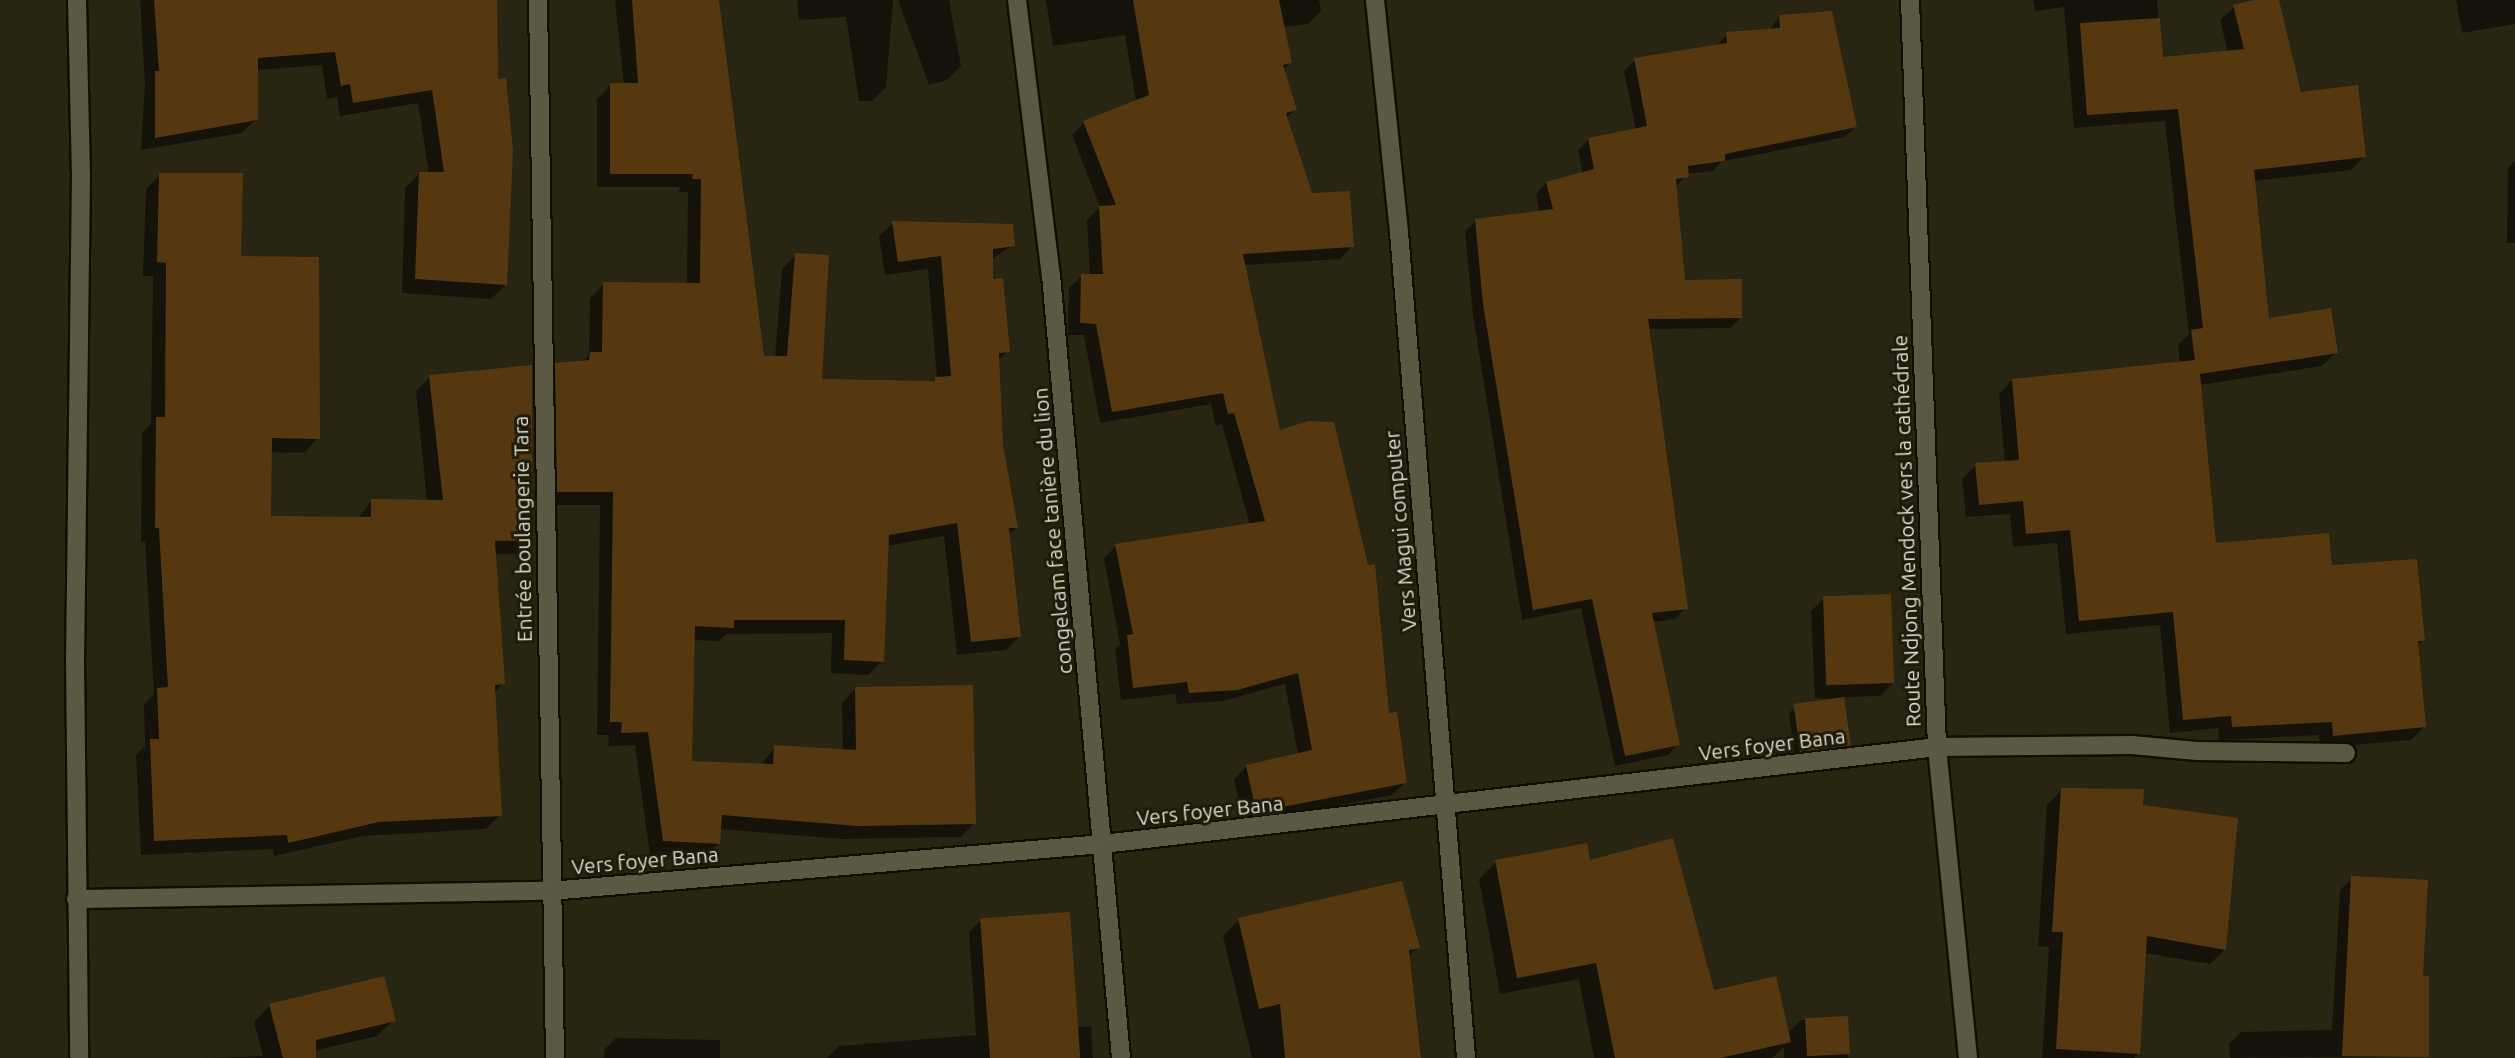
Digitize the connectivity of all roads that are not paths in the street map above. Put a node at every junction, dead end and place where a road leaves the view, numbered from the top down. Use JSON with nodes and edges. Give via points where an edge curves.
{"nodes":[{"id":1,"x":76,"y":0,"type":"edge"},
{"id":2,"x":538,"y":0,"type":"edge"},
{"id":3,"x":1017,"y":0,"type":"edge"},
{"id":4,"x":1376,"y":0,"type":"edge"},
{"id":5,"x":1910,"y":0,"type":"edge"},
{"id":6,"x":1937,"y":747,"type":"junction"},
{"id":7,"x":2346,"y":753,"type":"dead end"},
{"id":8,"x":1445,"y":807,"type":"junction"},
{"id":9,"x":1103,"y":844,"type":"junction"},
{"id":10,"x":550,"y":891,"type":"junction"},
{"id":11,"x":76,"y":899,"type":"junction"},
{"id":12,"x":79,"y":1058,"type":"edge"},
{"id":13,"x":555,"y":1058,"type":"edge"},
{"id":14,"x":1121,"y":1058,"type":"edge"},
{"id":15,"x":1466,"y":1058,"type":"edge"},
{"id":16,"x":1968,"y":1058,"type":"edge"}],
"edges":[{"from":1,"to":11,"type":"street","via":[[81,174]]},
{"from":2,"to":10,"type":"street","name":"Entrée boulangerie Tara"},
{"from":3,"to":9,"type":"street","name":"congelcam face tanière du lion","via":[[1051,275]]},
{"from":4,"to":8,"type":"street","name":"Vers Magui computer"},
{"from":5,"to":6,"type":"street","name":"Route Ndjong Mendock vers la cathédrale"},
{"from":6,"to":7,"type":"street","name":"Vers foyer Bana","via":[[2132,745],[2197,751]]},
{"from":6,"to":8,"type":"street","name":"Vers foyer Bana"},
{"from":6,"to":16,"type":"street","name":"Route Ndjong Mendock vers la cathédrale"},
{"from":8,"to":9,"type":"street","name":"Vers foyer Bana"},
{"from":8,"to":15,"type":"street","name":"Vers Magui computer"},
{"from":9,"to":10,"type":"street","name":"Vers foyer Bana"},
{"from":9,"to":14,"type":"street","name":"congelcam face tanière du lion"},
{"from":10,"to":11,"type":"street","name":"Vers foyer Bana"},
{"from":10,"to":13,"type":"street","name":"Entrée boulangerie Tara"},
{"from":11,"to":12,"type":"street"}]}
